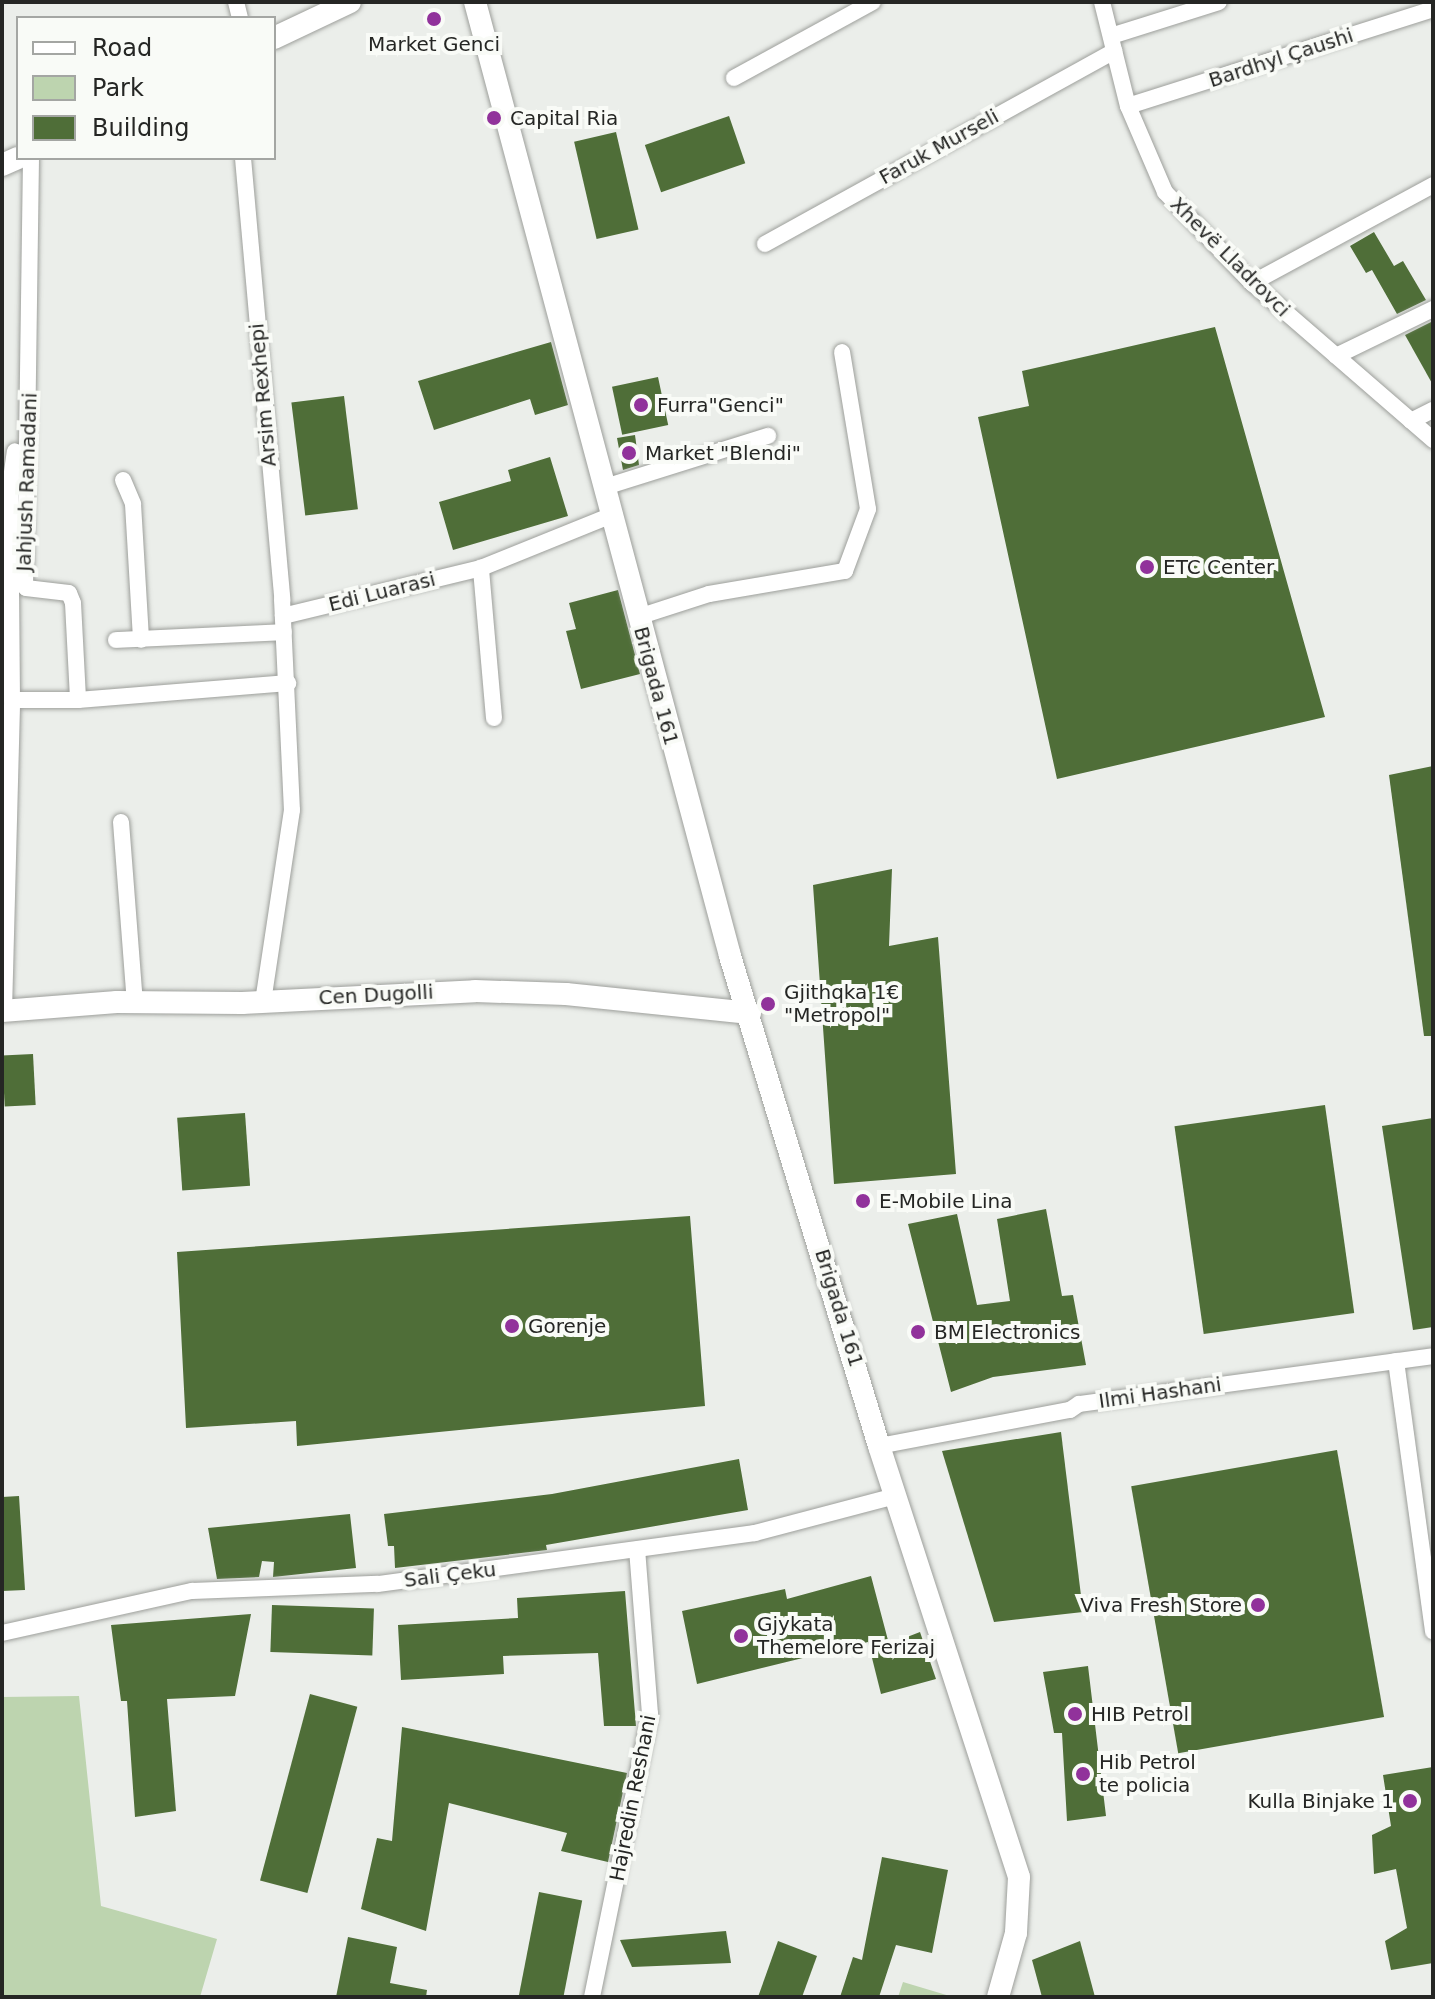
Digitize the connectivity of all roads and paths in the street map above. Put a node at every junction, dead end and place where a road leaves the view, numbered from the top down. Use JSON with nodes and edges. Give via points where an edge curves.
{"nodes":[{"id":1,"x":350,"y":2,"type":"edge"},
{"id":2,"x":475,"y":2,"type":"edge"},
{"id":3,"x":873,"y":2,"type":"edge"},
{"id":4,"x":1102,"y":2,"type":"edge"},
{"id":5,"x":1219,"y":2,"type":"edge"},
{"id":6,"x":1433,"y":9,"type":"edge"},
{"id":7,"x":276,"y":37,"type":"edge"},
{"id":8,"x":1113,"y":44,"type":"junction"},
{"id":9,"x":734,"y":78,"type":"dead end"},
{"id":10,"x":1128,"y":106,"type":"junction"},
{"id":11,"x":31,"y":160,"type":"edge"},
{"id":12,"x":243,"y":160,"type":"edge"},
{"id":13,"x":1433,"y":185,"type":"edge"},
{"id":14,"x":765,"y":244,"type":"dead end"},
{"id":15,"x":1252,"y":283,"type":"junction"},
{"id":16,"x":1433,"y":309,"type":"edge"},
{"id":17,"x":842,"y":352,"type":"dead end"},
{"id":18,"x":1336,"y":356,"type":"junction"},
{"id":19,"x":1433,"y":410,"type":"edge"},
{"id":20,"x":1411,"y":421,"type":"junction"},
{"id":21,"x":768,"y":436,"type":"dead end"},
{"id":22,"x":1433,"y":440,"type":"edge"},
{"id":23,"x":15,"y":451,"type":"dead end"},
{"id":24,"x":123,"y":480,"type":"dead end"},
{"id":25,"x":605,"y":487,"type":"junction"},
{"id":26,"x":612,"y":515,"type":"junction"},
{"id":27,"x":481,"y":568,"type":"junction"},
{"id":28,"x":638,"y":617,"type":"junction"},
{"id":29,"x":283,"y":624,"type":"junction"},
{"id":30,"x":116,"y":640,"type":"dead end"},
{"id":31,"x":141,"y":640,"type":"junction"},
{"id":32,"x":288,"y":683,"type":"junction"},
{"id":33,"x":12,"y":700,"type":"junction"},
{"id":34,"x":78,"y":700,"type":"junction"},
{"id":35,"x":494,"y":718,"type":"dead end"},
{"id":36,"x":121,"y":822,"type":"dead end"},
{"id":37,"x":263,"y":1001,"type":"junction"},
{"id":38,"x":135,"y":1002,"type":"junction"},
{"id":39,"x":3,"y":1011,"type":"edge"},
{"id":40,"x":750,"y":1013,"type":"junction"},
{"id":41,"x":1433,"y":1356,"type":"edge"},
{"id":42,"x":1396,"y":1361,"type":"junction"},
{"id":43,"x":879,"y":1446,"type":"junction"},
{"id":44,"x":895,"y":1496,"type":"junction"},
{"id":45,"x":637,"y":1550,"type":"junction"},
{"id":46,"x":1433,"y":1631,"type":"edge"},
{"id":47,"x":2,"y":1633,"type":"edge"},
{"id":48,"x":592,"y":1997,"type":"edge"},
{"id":49,"x":998,"y":1997,"type":"edge"}],
"edges":[{"from":1,"to":7,"type":"street"},
{"from":2,"to":25,"type":"street","name":"Brigada 161"},
{"from":3,"to":9,"type":"street"},
{"from":4,"to":8,"type":"street","name":"Xhevë Lladrovci"},
{"from":5,"to":8,"type":"street","name":"Faruk Murseli"},
{"from":6,"to":10,"type":"street","name":"Bardhyl Çaushi"},
{"from":8,"to":10,"type":"street","name":"Xhevë Lladrovci"},
{"from":8,"to":14,"type":"street","name":"Faruk Murseli"},
{"from":10,"to":15,"type":"street","name":"Xhevë Lladrovci","via":[[1165,192]]},
{"from":11,"to":34,"type":"street","name":"Jahjush Ramadani","via":[[25,583],[26,588],[69,593]]},
{"from":12,"to":29,"type":"street","name":"Arsim Rexhepi"},
{"from":13,"to":15,"type":"street"},
{"from":15,"to":18,"type":"street","name":"Xhevë Lladrovci"},
{"from":16,"to":18,"type":"street"},
{"from":17,"to":28,"type":"street","name":"Brigada 161","via":[[868,509],[845,571],[709,594]]},
{"from":18,"to":20,"type":"street","name":"Xhevë Lladrovci"},
{"from":19,"to":20,"type":"street"},
{"from":20,"to":22,"type":"street","name":"Xhevë Lladrovci"},
{"from":21,"to":25,"type":"street"},
{"from":23,"to":33,"type":"street","via":[[10,499]]},
{"from":24,"to":31,"type":"street","via":[[133,504]]},
{"from":25,"to":26,"type":"street","name":"Brigada 161"},
{"from":26,"to":27,"type":"street","name":"Edi Luarasi"},
{"from":26,"to":28,"type":"street","name":"Brigada 161"},
{"from":27,"to":29,"type":"street","name":"Edi Luarasi"},
{"from":27,"to":35,"type":"street"},
{"from":28,"to":40,"type":"street","name":"Brigada 161"},
{"from":29,"to":31,"type":"street"},
{"from":29,"to":32,"type":"street","name":"Arsim Rexhepi"},
{"from":30,"to":31,"type":"street"},
{"from":32,"to":34,"type":"street"},
{"from":32,"to":37,"type":"street","name":"Arsim Rexhepi","via":[[292,810]]},
{"from":33,"to":34,"type":"street"},
{"from":33,"to":39,"type":"street"},
{"from":36,"to":38,"type":"street"},
{"from":37,"to":38,"type":"street","name":"Cen Dugolli"},
{"from":37,"to":40,"type":"street","name":"Cen Dugolli","via":[[475,991],[566,994]]},
{"from":38,"to":39,"type":"street","name":"Cen Dugolli"},
{"from":40,"to":43,"type":"street","name":"Brigada 161"},
{"from":41,"to":42,"type":"street","name":"Ilmi Hashani"},
{"from":42,"to":43,"type":"street","name":"Ilmi Hashani","via":[[1079,1404],[1070,1410]]},
{"from":42,"to":46,"type":"street"},
{"from":43,"to":44,"type":"street","name":"Brigada 161"},
{"from":44,"to":45,"type":"street","name":"Sali Çeku","via":[[755,1533]]},
{"from":44,"to":49,"type":"street","name":"Brigada 161","via":[[1019,1877],[1016,1933]]},
{"from":45,"to":47,"type":"street","name":"Sali Çeku","via":[[378,1584],[192,1591]]},
{"from":45,"to":48,"type":"street","name":"Hajredin Reshani","via":[[650,1714]]}]}
